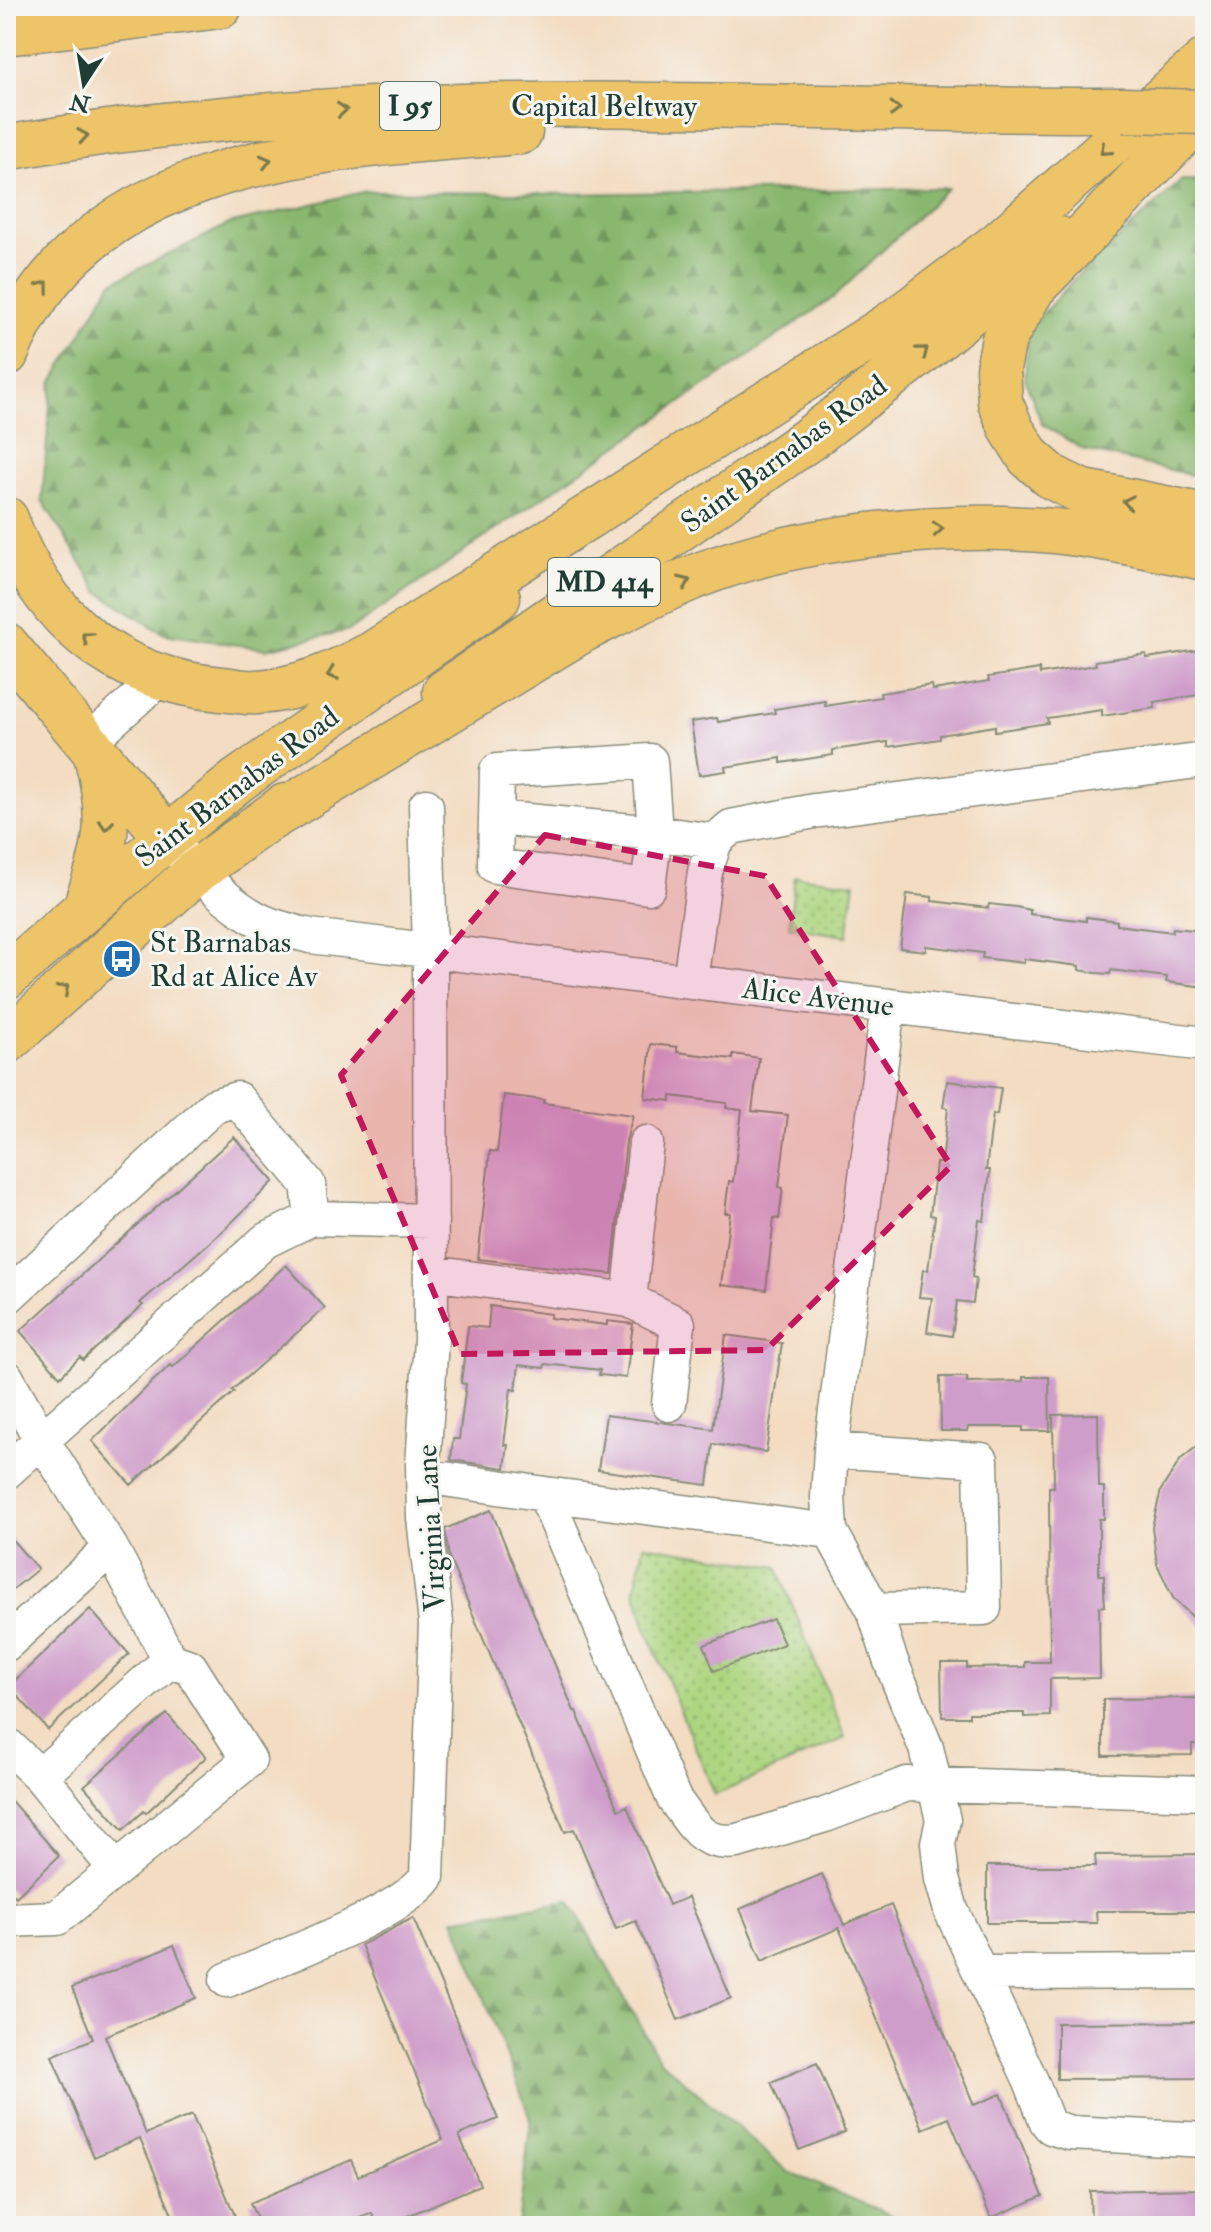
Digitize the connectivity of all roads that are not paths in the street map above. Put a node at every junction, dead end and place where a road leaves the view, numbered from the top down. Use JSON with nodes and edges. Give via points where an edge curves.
{"nodes":[{"id":1,"x":220,"y":6,"type":"edge"},
{"id":2,"x":6,"y":33,"type":"edge"},
{"id":3,"x":1205,"y":61,"type":"edge"},
{"id":4,"x":817,"y":108,"type":"junction"},
{"id":5,"x":1203,"y":112,"type":"edge"},
{"id":6,"x":6,"y":148,"type":"edge"},
{"id":7,"x":896,"y":321,"type":"junction"},
{"id":8,"x":6,"y":354,"type":"edge"},
{"id":9,"x":1205,"y":516,"type":"edge"},
{"id":10,"x":6,"y":519,"type":"edge"},
{"id":11,"x":1205,"y":558,"type":"edge"},
{"id":12,"x":6,"y":645,"type":"edge"},
{"id":13,"x":160,"y":678,"type":"junction"},
{"id":14,"x":91,"y":745,"type":"junction"},
{"id":15,"x":1205,"y":760,"type":"edge"},
{"id":16,"x":426,"y":806,"type":"dead end"},
{"id":17,"x":496,"y":818,"type":"junction"},
{"id":18,"x":253,"y":829,"type":"junction"},
{"id":19,"x":655,"y":833,"type":"junction"},
{"id":20,"x":167,"y":838,"type":"junction"},
{"id":21,"x":715,"y":841,"type":"junction"},
{"id":22,"x":197,"y":871,"type":"junction"},
{"id":23,"x":85,"y":908,"type":"junction"},
{"id":24,"x":430,"y":952,"type":"junction"},
{"id":25,"x":6,"y":977,"type":"edge"},
{"id":26,"x":690,"y":981,"type":"junction"},
{"id":27,"x":888,"y":1006,"type":"junction"},
{"id":28,"x":6,"y":1042,"type":"edge"},
{"id":29,"x":1205,"y":1044,"type":"edge"},
{"id":30,"x":646,"y":1143,"type":"dead end"},
{"id":31,"x":312,"y":1218,"type":"junction"},
{"id":32,"x":431,"y":1221,"type":"junction"},
{"id":33,"x":431,"y":1273,"type":"junction"},
{"id":34,"x":6,"y":1298,"type":"edge"},
{"id":35,"x":629,"y":1300,"type":"junction"},
{"id":36,"x":6,"y":1377,"type":"edge"},
{"id":37,"x":669,"y":1404,"type":"dead end"},
{"id":38,"x":41,"y":1439,"type":"junction"},
{"id":39,"x":831,"y":1450,"type":"junction"},
{"id":40,"x":6,"y":1472,"type":"edge"},
{"id":41,"x":424,"y":1476,"type":"junction"},
{"id":42,"x":545,"y":1494,"type":"junction"},
{"id":43,"x":830,"y":1531,"type":"junction"},
{"id":44,"x":111,"y":1548,"type":"junction"},
{"id":45,"x":874,"y":1610,"type":"junction"},
{"id":46,"x":6,"y":1644,"type":"edge"},
{"id":47,"x":170,"y":1660,"type":"junction"},
{"id":48,"x":6,"y":1744,"type":"edge"},
{"id":49,"x":40,"y":1776,"type":"junction"},
{"id":50,"x":935,"y":1783,"type":"junction"},
{"id":51,"x":1205,"y":1793,"type":"edge"},
{"id":52,"x":115,"y":1868,"type":"junction"},
{"id":53,"x":6,"y":1920,"type":"edge"},
{"id":54,"x":1205,"y":1972,"type":"edge"},
{"id":55,"x":982,"y":1973,"type":"junction"},
{"id":56,"x":227,"y":1980,"type":"dead end"},
{"id":57,"x":1205,"y":2140,"type":"edge"}],
"edges":[{"from":1,"to":2,"type":"main road"},
{"from":3,"to":7,"type":"main road","name":"Saint Barnabas Road","number":"MD 414","one_way":true,"via":[[997,245]]},
{"from":4,"to":5,"type":"main road","name":"Capital Beltway","number":"I 95","one_way":true,"bridge":true},
{"from":6,"to":4,"type":"main road","name":"Capital Beltway","number":"I 95","one_way":true,"via":[[126,129],[387,107]]},
{"from":8,"to":4,"type":"main road","one_way":true,"via":[[27,310],[56,271],[93,237],[188,184],[239,167],[348,146]]},
{"from":9,"to":5,"type":"main road","one_way":true,"via":[[1080,491],[1052,477],[1029,457],[1012,430],[1000,402],[998,369],[1004,339],[1033,288]]},
{"from":18,"to":5,"type":"main road","name":"Saint Barnabas Road","number":"MD 414","one_way":true,"via":[[809,439],[1020,272]]},
{"from":7,"to":13,"type":"main road","one_way":true,"via":[[339,672],[257,693]]},
{"from":7,"to":20,"type":"main road","name":"Saint Barnabas Road","number":"MD 414","via":[[392,671],[237,781]]},
{"from":13,"to":10,"type":"main road","one_way":true,"via":[[115,658],[73,626],[41,591]]},
{"from":18,"to":11,"type":"main road","one_way":true,"via":[[583,630],[701,575],[762,556],[944,528],[1054,531]]},
{"from":12,"to":14,"type":"main road"},
{"from":13,"to":14,"type":"street"},
{"from":14,"to":20,"type":"main road"},
{"from":14,"to":23,"type":"main road","one_way":true,"via":[[107,811],[100,864]]},
{"from":15,"to":21,"type":"street","via":[[814,811],[731,827]]},
{"from":16,"to":24,"type":"street","name":"Virginia Lane"},
{"from":17,"to":19,"type":"street"},
{"from":17,"to":19,"type":"street","via":[[495,866],[648,887]]},
{"from":17,"to":19,"type":"street","via":[[497,771],[650,761]]},
{"from":18,"to":22,"type":"main road","name":"Saint Barnabas Road","number":"MD 414"},
{"from":19,"to":21,"type":"street"},
{"from":20,"to":22,"type":"street"},
{"from":20,"to":23,"type":"main road","name":"Saint Barnabas Road","number":"MD 414"},
{"from":21,"to":26,"type":"street","via":[[705,872]]},
{"from":22,"to":24,"type":"street","via":[[247,912],[278,927]]},
{"from":28,"to":22,"type":"main road","name":"Saint Barnabas Road","number":"MD 414","one_way":true},
{"from":23,"to":25,"type":"main road","name":"Saint Barnabas Road","number":"MD 414"},
{"from":24,"to":26,"type":"street","name":"Alice Avenue"},
{"from":24,"to":32,"type":"street","name":"Virginia Lane"},
{"from":26,"to":27,"type":"street","name":"Alice Avenue"},
{"from":27,"to":29,"type":"street","name":"Alice Avenue"},
{"from":27,"to":39,"type":"street"},
{"from":30,"to":35,"type":"street"},
{"from":31,"to":32,"type":"street"},
{"from":31,"to":34,"type":"street","via":[[308,1184],[237,1099],[214,1106]]},
{"from":31,"to":38,"type":"street","via":[[265,1241]]},
{"from":32,"to":33,"type":"street","name":"Virginia Lane"},
{"from":33,"to":35,"type":"street"},
{"from":33,"to":41,"type":"street","name":"Virginia Lane"},
{"from":35,"to":37,"type":"street","via":[[678,1324]]},
{"from":36,"to":38,"type":"street"},
{"from":38,"to":40,"type":"street"},
{"from":38,"to":44,"type":"street"},
{"from":39,"to":43,"type":"street"},
{"from":39,"to":45,"type":"street","via":[[981,1460],[984,1608]]},
{"from":41,"to":42,"type":"street"},
{"from":41,"to":56,"type":"street","name":"Virginia Lane","via":[[436,1623],[427,1877],[402,1900],[337,1934]]},
{"from":42,"to":43,"type":"street"},
{"from":42,"to":50,"type":"street","via":[[674,1799],[700,1833],[723,1843],[737,1841],[825,1815],[894,1787]]},
{"from":43,"to":45,"type":"street"},
{"from":44,"to":46,"type":"street"},
{"from":44,"to":47,"type":"street"},
{"from":45,"to":50,"type":"street"},
{"from":47,"to":49,"type":"street"},
{"from":47,"to":52,"type":"street","via":[[190,1667],[249,1760]]},
{"from":48,"to":49,"type":"street"},
{"from":49,"to":52,"type":"street"},
{"from":50,"to":51,"type":"street"},
{"from":50,"to":55,"type":"street","via":[[943,1820],[938,1843],[942,1879]]},
{"from":52,"to":53,"type":"street","via":[[57,1918]]},
{"from":54,"to":55,"type":"street"},
{"from":55,"to":57,"type":"street","via":[[1051,2127],[1097,2136]]}]}
